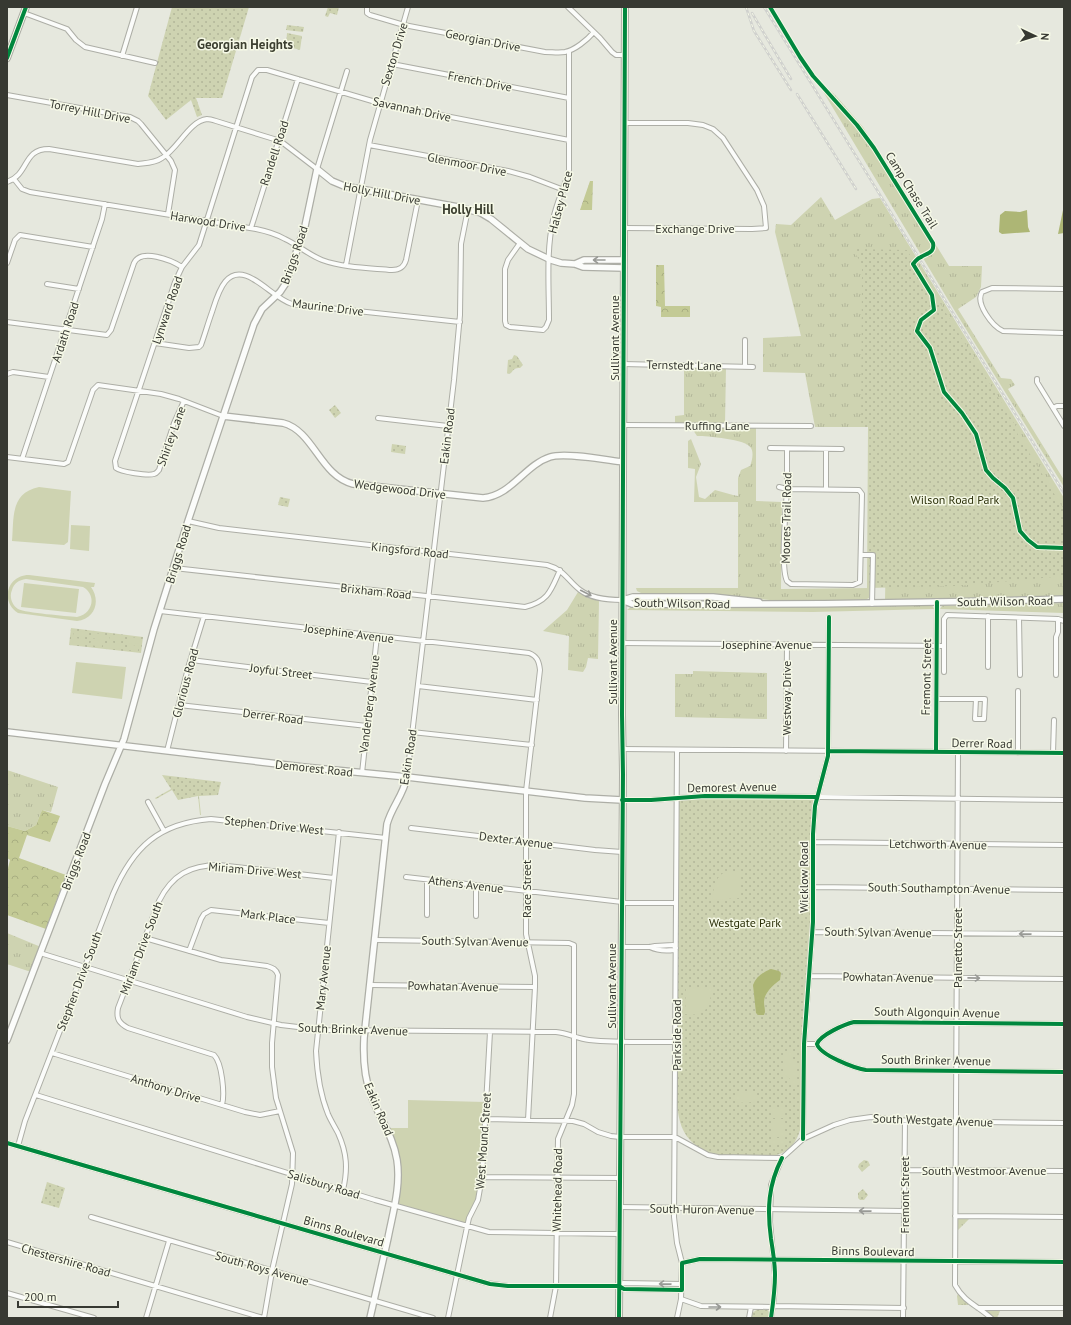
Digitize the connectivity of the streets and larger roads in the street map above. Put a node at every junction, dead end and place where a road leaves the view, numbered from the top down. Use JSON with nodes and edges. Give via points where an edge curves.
{"nodes":[{"id":1,"x":136,"y":7,"type":"edge"},
{"id":2,"x":367,"y":7,"type":"edge"},
{"id":3,"x":408,"y":7,"type":"edge"},
{"id":4,"x":568,"y":7,"type":"edge"},
{"id":5,"x":625,"y":7,"type":"edge"},
{"id":6,"x":25,"y":10,"type":"edge"},
{"id":7,"x":403,"y":24,"type":"junction"},
{"id":8,"x":594,"y":32,"type":"junction"},
{"id":9,"x":570,"y":51,"type":"junction"},
{"id":10,"x":625,"y":55,"type":"junction"},
{"id":11,"x":122,"y":56,"type":"junction"},
{"id":12,"x":7,"y":58,"type":"edge"},
{"id":13,"x":155,"y":63,"type":"dead end"},
{"id":14,"x":392,"y":64,"type":"junction"},
{"id":15,"x":258,"y":70,"type":"joint"},
{"id":16,"x":346,"y":70,"type":"dead end"},
{"id":17,"x":298,"y":79,"type":"junction"},
{"id":18,"x":340,"y":91,"type":"junction"},
{"id":19,"x":7,"y":95,"type":"edge"},
{"id":20,"x":569,"y":98,"type":"junction"},
{"id":21,"x":379,"y":103,"type":"junction"},
{"id":22,"x":625,"y":123,"type":"junction"},
{"id":23,"x":236,"y":127,"type":"junction"},
{"id":24,"x":569,"y":140,"type":"junction"},
{"id":25,"x":278,"y":141,"type":"junction"},
{"id":26,"x":369,"y":144,"type":"junction"},
{"id":27,"x":166,"y":155,"type":"junction"},
{"id":28,"x":317,"y":169,"type":"junction"},
{"id":29,"x":14,"y":179,"type":"junction"},
{"id":30,"x":7,"y":182,"type":"edge"},
{"id":31,"x":360,"y":189,"type":"junction"},
{"id":32,"x":564,"y":190,"type":"junction"},
{"id":33,"x":418,"y":200,"type":"junction"},
{"id":34,"x":105,"y":204,"type":"junction"},
{"id":35,"x":468,"y":210,"type":"junction"},
{"id":36,"x":168,"y":214,"type":"junction"},
{"id":37,"x":207,"y":221,"type":"junction"},
{"id":38,"x":251,"y":228,"type":"junction"},
{"id":39,"x":624,"y":228,"type":"junction"},
{"id":40,"x":520,"y":243,"type":"junction"},
{"id":41,"x":93,"y":247,"type":"junction"},
{"id":42,"x":298,"y":247,"type":"junction"},
{"id":43,"x":549,"y":260,"type":"junction"},
{"id":44,"x":624,"y":260,"type":"junction"},
{"id":45,"x":7,"y":263,"type":"edge"},
{"id":46,"x":575,"y":264,"type":"junction"},
{"id":47,"x":346,"y":265,"type":"junction"},
{"id":48,"x":182,"y":267,"type":"junction"},
{"id":49,"x":624,"y":268,"type":"junction"},
{"id":50,"x":47,"y":284,"type":"dead end"},
{"id":51,"x":79,"y":289,"type":"junction"},
{"id":52,"x":1064,"y":289,"type":"edge"},
{"id":53,"x":277,"y":295,"type":"junction"},
{"id":54,"x":7,"y":322,"type":"edge"},
{"id":55,"x":460,"y":322,"type":"junction"},
{"id":56,"x":65,"y":330,"type":"junction"},
{"id":57,"x":1064,"y":333,"type":"edge"},
{"id":58,"x":745,"y":340,"type":"dead end"},
{"id":59,"x":155,"y":343,"type":"junction"},
{"id":60,"x":624,"y":364,"type":"junction"},
{"id":61,"x":745,"y":367,"type":"junction"},
{"id":62,"x":753,"y":367,"type":"dead end"},
{"id":63,"x":7,"y":374,"type":"edge"},
{"id":64,"x":49,"y":377,"type":"junction"},
{"id":65,"x":1036,"y":379,"type":"dead end"},
{"id":66,"x":139,"y":390,"type":"junction"},
{"id":67,"x":184,"y":401,"type":"junction"},
{"id":68,"x":1064,"y":406,"type":"edge"},
{"id":69,"x":1052,"y":408,"type":"junction"},
{"id":70,"x":223,"y":416,"type":"junction"},
{"id":71,"x":378,"y":418,"type":"dead end"},
{"id":72,"x":623,"y":425,"type":"junction"},
{"id":73,"x":448,"y":426,"type":"junction"},
{"id":74,"x":811,"y":426,"type":"dead end"},
{"id":75,"x":1064,"y":426,"type":"edge"},
{"id":76,"x":770,"y":448,"type":"dead end"},
{"id":77,"x":787,"y":449,"type":"junction"},
{"id":78,"x":826,"y":449,"type":"junction"},
{"id":79,"x":842,"y":449,"type":"dead end"},
{"id":80,"x":7,"y":457,"type":"edge"},
{"id":81,"x":22,"y":459,"type":"junction"},
{"id":82,"x":623,"y":462,"type":"junction"},
{"id":83,"x":135,"y":473,"type":"joint"},
{"id":84,"x":779,"y":487,"type":"dead end"},
{"id":85,"x":787,"y":489,"type":"junction"},
{"id":86,"x":826,"y":489,"type":"junction"},
{"id":87,"x":440,"y":494,"type":"junction"},
{"id":88,"x":188,"y":521,"type":"junction"},
{"id":89,"x":433,"y":552,"type":"junction"},
{"id":90,"x":861,"y":555,"type":"junction"},
{"id":91,"x":174,"y":568,"type":"junction"},
{"id":92,"x":560,"y":570,"type":"junction"},
{"id":93,"x":428,"y":597,"type":"junction"},
{"id":94,"x":1064,"y":599,"type":"edge"},
{"id":95,"x":622,"y":600,"type":"junction"},
{"id":96,"x":937,"y":602,"type":"junction"},
{"id":97,"x":872,"y":604,"type":"junction"},
{"id":98,"x":160,"y":611,"type":"junction"},
{"id":99,"x":204,"y":616,"type":"junction"},
{"id":100,"x":988,"y":616,"type":"junction"},
{"id":101,"x":829,"y":617,"type":"dead end"},
{"id":102,"x":1019,"y":618,"type":"junction"},
{"id":103,"x":1058,"y":619,"type":"junction"},
{"id":104,"x":1064,"y":621,"type":"edge"},
{"id":105,"x":377,"y":636,"type":"junction"},
{"id":106,"x":423,"y":641,"type":"junction"},
{"id":107,"x":622,"y":643,"type":"junction"},
{"id":108,"x":787,"y":644,"type":"junction"},
{"id":109,"x":828,"y":645,"type":"junction"},
{"id":110,"x":937,"y":646,"type":"junction"},
{"id":111,"x":944,"y":646,"type":"junction"},
{"id":112,"x":537,"y":658,"type":"joint"},
{"id":113,"x":191,"y":660,"type":"junction"},
{"id":114,"x":988,"y":667,"type":"dead end"},
{"id":115,"x":944,"y":672,"type":"dead end"},
{"id":116,"x":1020,"y":675,"type":"dead end"},
{"id":117,"x":1056,"y":675,"type":"dead end"},
{"id":118,"x":372,"y":682,"type":"junction"},
{"id":119,"x":418,"y":686,"type":"junction"},
{"id":120,"x":1018,"y":691,"type":"dead end"},
{"id":121,"x":936,"y":699,"type":"junction"},
{"id":122,"x":976,"y":699,"type":"junction"},
{"id":123,"x":537,"y":700,"type":"junction"},
{"id":124,"x":179,"y":705,"type":"junction"},
{"id":125,"x":1054,"y":720,"type":"dead end"},
{"id":126,"x":367,"y":726,"type":"junction"},
{"id":127,"x":7,"y":732,"type":"edge"},
{"id":128,"x":412,"y":732,"type":"junction"},
{"id":129,"x":121,"y":746,"type":"junction"},
{"id":130,"x":532,"y":746,"type":"junction"},
{"id":131,"x":622,"y":749,"type":"junction"},
{"id":132,"x":677,"y":750,"type":"junction"},
{"id":133,"x":167,"y":751,"type":"junction"},
{"id":134,"x":786,"y":751,"type":"junction"},
{"id":135,"x":828,"y":751,"type":"junction"},
{"id":136,"x":936,"y":752,"type":"junction"},
{"id":137,"x":958,"y":752,"type":"junction"},
{"id":138,"x":1018,"y":753,"type":"junction"},
{"id":139,"x":1053,"y":753,"type":"junction"},
{"id":140,"x":1064,"y":753,"type":"edge"},
{"id":141,"x":362,"y":773,"type":"junction"},
{"id":142,"x":407,"y":777,"type":"junction"},
{"id":143,"x":526,"y":791,"type":"junction"},
{"id":144,"x":817,"y":797,"type":"junction"},
{"id":145,"x":677,"y":798,"type":"junction"},
{"id":146,"x":958,"y":798,"type":"junction"},
{"id":147,"x":622,"y":800,"type":"junction"},
{"id":148,"x":1064,"y":800,"type":"edge"},
{"id":149,"x":148,"y":802,"type":"dead end"},
{"id":150,"x":411,"y":828,"type":"dead end"},
{"id":151,"x":164,"y":831,"type":"junction"},
{"id":152,"x":339,"y":832,"type":"junction"},
{"id":153,"x":386,"y":838,"type":"junction"},
{"id":154,"x":526,"y":841,"type":"junction"},
{"id":155,"x":813,"y":842,"type":"junction"},
{"id":156,"x":958,"y":844,"type":"junction"},
{"id":157,"x":1064,"y":845,"type":"edge"},
{"id":158,"x":622,"y":852,"type":"junction"},
{"id":159,"x":178,"y":875,"type":"joint"},
{"id":160,"x":406,"y":877,"type":"dead end"},
{"id":161,"x":334,"y":878,"type":"junction"},
{"id":162,"x":427,"y":880,"type":"junction"},
{"id":163,"x":476,"y":886,"type":"junction"},
{"id":164,"x":813,"y":887,"type":"junction"},
{"id":165,"x":957,"y":889,"type":"junction"},
{"id":166,"x":1064,"y":890,"type":"edge"},
{"id":167,"x":525,"y":891,"type":"junction"},
{"id":168,"x":622,"y":902,"type":"junction"},
{"id":169,"x":676,"y":903,"type":"junction"},
{"id":170,"x":427,"y":915,"type":"dead end"},
{"id":171,"x":476,"y":916,"type":"dead end"},
{"id":172,"x":329,"y":923,"type":"junction"},
{"id":173,"x":812,"y":932,"type":"junction"},
{"id":174,"x":957,"y":933,"type":"junction"},
{"id":175,"x":1064,"y":934,"type":"edge"},
{"id":176,"x":145,"y":938,"type":"junction"},
{"id":177,"x":374,"y":940,"type":"junction"},
{"id":178,"x":527,"y":942,"type":"junction"},
{"id":179,"x":574,"y":945,"type":"joint"},
{"id":180,"x":622,"y":947,"type":"junction"},
{"id":181,"x":676,"y":948,"type":"junction"},
{"id":182,"x":188,"y":952,"type":"junction"},
{"id":183,"x":40,"y":954,"type":"junction"},
{"id":184,"x":85,"y":967,"type":"junction"},
{"id":185,"x":809,"y":976,"type":"junction"},
{"id":186,"x":957,"y":978,"type":"junction"},
{"id":187,"x":1064,"y":979,"type":"edge"},
{"id":188,"x":128,"y":981,"type":"junction"},
{"id":189,"x":370,"y":985,"type":"junction"},
{"id":190,"x":536,"y":987,"type":"junction"},
{"id":191,"x":956,"y":1022,"type":"junction"},
{"id":192,"x":274,"y":1024,"type":"junction"},
{"id":193,"x":1064,"y":1024,"type":"edge"},
{"id":194,"x":317,"y":1030,"type":"junction"},
{"id":195,"x":365,"y":1031,"type":"junction"},
{"id":196,"x":490,"y":1032,"type":"junction"},
{"id":197,"x":533,"y":1032,"type":"junction"},
{"id":198,"x":574,"y":1036,"type":"junction"},
{"id":199,"x":7,"y":1040,"type":"edge"},
{"id":200,"x":621,"y":1041,"type":"junction"},
{"id":201,"x":676,"y":1042,"type":"junction"},
{"id":202,"x":804,"y":1044,"type":"junction"},
{"id":203,"x":817,"y":1044,"type":"junction"},
{"id":204,"x":52,"y":1053,"type":"junction"},
{"id":205,"x":956,"y":1071,"type":"junction"},
{"id":206,"x":1064,"y":1072,"type":"edge"},
{"id":207,"x":36,"y":1095,"type":"junction"},
{"id":208,"x":222,"y":1105,"type":"junction"},
{"id":209,"x":280,"y":1111,"type":"junction"},
{"id":210,"x":485,"y":1119,"type":"junction"},
{"id":211,"x":528,"y":1120,"type":"junction"},
{"id":212,"x":566,"y":1120,"type":"junction"},
{"id":213,"x":905,"y":1121,"type":"junction"},
{"id":214,"x":956,"y":1122,"type":"junction"},
{"id":215,"x":1064,"y":1123,"type":"edge"},
{"id":216,"x":620,"y":1137,"type":"junction"},
{"id":217,"x":675,"y":1137,"type":"junction"},
{"id":218,"x":803,"y":1139,"type":"junction"},
{"id":219,"x":7,"y":1143,"type":"edge"},
{"id":220,"x":18,"y":1146,"type":"junction"},
{"id":221,"x":782,"y":1158,"type":"junction"},
{"id":222,"x":904,"y":1170,"type":"junction"},
{"id":223,"x":956,"y":1170,"type":"junction"},
{"id":224,"x":1064,"y":1171,"type":"edge"},
{"id":225,"x":293,"y":1174,"type":"junction"},
{"id":226,"x":482,"y":1177,"type":"junction"},
{"id":227,"x":556,"y":1178,"type":"junction"},
{"id":228,"x":620,"y":1178,"type":"junction"},
{"id":229,"x":343,"y":1190,"type":"junction"},
{"id":230,"x":394,"y":1205,"type":"junction"},
{"id":231,"x":620,"y":1207,"type":"junction"},
{"id":232,"x":674,"y":1208,"type":"junction"},
{"id":233,"x":770,"y":1209,"type":"junction"},
{"id":234,"x":904,"y":1211,"type":"junction"},
{"id":235,"x":955,"y":1216,"type":"junction"},
{"id":236,"x":91,"y":1217,"type":"dead end"},
{"id":237,"x":1064,"y":1217,"type":"edge"},
{"id":238,"x":283,"y":1224,"type":"junction"},
{"id":239,"x":467,"y":1227,"type":"junction"},
{"id":240,"x":556,"y":1233,"type":"junction"},
{"id":241,"x":619,"y":1234,"type":"junction"},
{"id":242,"x":170,"y":1241,"type":"junction"},
{"id":243,"x":7,"y":1242,"type":"edge"},
{"id":244,"x":384,"y":1254,"type":"junction"},
{"id":245,"x":774,"y":1260,"type":"junction"},
{"id":246,"x":904,"y":1261,"type":"junction"},
{"id":247,"x":955,"y":1262,"type":"junction"},
{"id":248,"x":1064,"y":1262,"type":"edge"},
{"id":249,"x":682,"y":1263,"type":"junction"},
{"id":250,"x":272,"y":1271,"type":"junction"},
{"id":251,"x":457,"y":1275,"type":"junction"},
{"id":252,"x":682,"y":1284,"type":"junction"},
{"id":253,"x":155,"y":1286,"type":"junction"},
{"id":254,"x":556,"y":1286,"type":"junction"},
{"id":255,"x":619,"y":1286,"type":"junction"},
{"id":256,"x":682,"y":1290,"type":"junction"},
{"id":257,"x":7,"y":1292,"type":"edge"},
{"id":258,"x":681,"y":1299,"type":"junction"},
{"id":259,"x":374,"y":1301,"type":"junction"},
{"id":260,"x":773,"y":1306,"type":"junction"},
{"id":261,"x":751,"y":1307,"type":"junction"},
{"id":262,"x":904,"y":1308,"type":"junction"},
{"id":263,"x":978,"y":1308,"type":"junction"},
{"id":264,"x":1064,"y":1308,"type":"edge"},
{"id":265,"x":94,"y":1318,"type":"edge"},
{"id":266,"x":146,"y":1318,"type":"edge"},
{"id":267,"x":263,"y":1318,"type":"edge"},
{"id":268,"x":370,"y":1318,"type":"edge"},
{"id":269,"x":433,"y":1318,"type":"edge"},
{"id":270,"x":448,"y":1318,"type":"edge"},
{"id":271,"x":550,"y":1318,"type":"edge"},
{"id":272,"x":619,"y":1318,"type":"edge"},
{"id":273,"x":677,"y":1318,"type":"edge"},
{"id":274,"x":748,"y":1318,"type":"edge"},
{"id":275,"x":771,"y":1318,"type":"edge"},
{"id":276,"x":903,"y":1318,"type":"edge"},
{"id":277,"x":991,"y":1318,"type":"edge"}],
"edges":[{"from":1,"to":11,"type":"street"},
{"from":2,"to":7,"type":"street","name":"Georgian Drive","via":[[367,13]]},
{"from":3,"to":7,"type":"street","name":"Sexton Drive"},
{"from":4,"to":8,"type":"street"},
{"from":5,"to":10,"type":"street","name":"Sullivant Avenue"},
{"from":6,"to":11,"type":"street","via":[[67,29],[85,48]]},
{"from":6,"to":12,"type":"street"},
{"from":7,"to":9,"type":"street","name":"Georgian Drive","via":[[545,52]]},
{"from":7,"to":14,"type":"street","name":"Sexton Drive"},
{"from":8,"to":9,"type":"street"},
{"from":8,"to":10,"type":"street","via":[[614,54]]},
{"from":9,"to":20,"type":"street","name":"Halsey Place"},
{"from":10,"to":22,"type":"street","name":"Sullivant Avenue"},
{"from":11,"to":13,"type":"street"},
{"from":14,"to":20,"type":"street","name":"French Drive"},
{"from":14,"to":21,"type":"street","name":"Sexton Drive"},
{"from":15,"to":17,"type":"street","name":"Savannah Drive"},
{"from":15,"to":23,"type":"street","name":"Lynward Road","via":[[252,77]]},
{"from":16,"to":18,"type":"street","name":"Briggs Road"},
{"from":17,"to":18,"type":"street","name":"Savannah Drive"},
{"from":17,"to":25,"type":"street","name":"Randell Road"},
{"from":18,"to":21,"type":"street","name":"Savannah Drive"},
{"from":18,"to":28,"type":"street","name":"Briggs Road"},
{"from":19,"to":27,"type":"street","name":"Torrey Hill Drive","via":[[135,119]]},
{"from":20,"to":24,"type":"street","name":"Halsey Place"},
{"from":21,"to":24,"type":"street","name":"Savannah Drive"},
{"from":21,"to":26,"type":"street","name":"Sexton Drive"},
{"from":22,"to":39,"type":"street","name":"Sullivant Avenue"},
{"from":22,"to":39,"type":"street","name":"Exchange Drive","via":[[688,123],[703,125],[713,130],[727,143],[757,190],[764,206],[766,228]]},
{"from":23,"to":25,"type":"street","name":"Holly Hill Drive"},
{"from":23,"to":27,"type":"street","name":"Holly Hill Drive","via":[[207,119],[198,122]]},
{"from":23,"to":37,"type":"street","name":"Lynward Road"},
{"from":24,"to":32,"type":"street","name":"Halsey Place","via":[[569,170]]},
{"from":25,"to":28,"type":"street","name":"Holly Hill Drive"},
{"from":25,"to":38,"type":"street","name":"Randell Road"},
{"from":26,"to":31,"type":"street","name":"Sexton Drive"},
{"from":26,"to":32,"type":"street","name":"Glenmoor Drive","via":[[508,171]]},
{"from":27,"to":29,"type":"street","name":"Holly Hill Drive","via":[[152,162],[138,164],[49,149],[40,150],[32,154]]},
{"from":27,"to":36,"type":"street","name":"Torrey Hill Drive","via":[[175,170]]},
{"from":28,"to":31,"type":"street","name":"Holly Hill Drive","via":[[335,182]]},
{"from":28,"to":42,"type":"street","name":"Briggs Road"},
{"from":29,"to":30,"type":"street","name":"Holly Hill Drive"},
{"from":29,"to":34,"type":"street","name":"Harwood Drive","via":[[22,189],[30,192]]},
{"from":31,"to":33,"type":"street","name":"Holly Hill Drive"},
{"from":31,"to":47,"type":"street","name":"Sexton Drive"},
{"from":32,"to":43,"type":"street","name":"Halsey Place","via":[[553,218]]},
{"from":33,"to":35,"type":"street","name":"Holly Hill Drive"},
{"from":33,"to":47,"type":"street","name":"Harwood Drive","via":[[406,260],[401,269]]},
{"from":34,"to":36,"type":"street","name":"Harwood Drive"},
{"from":34,"to":41,"type":"street","name":"Ardath Road"},
{"from":35,"to":40,"type":"street","name":"Holly Hill Drive","via":[[484,214]]},
{"from":35,"to":55,"type":"street","name":"Eakin Road","via":[[462,244]]},
{"from":36,"to":37,"type":"street","name":"Harwood Drive"},
{"from":37,"to":38,"type":"street","name":"Harwood Drive"},
{"from":37,"to":48,"type":"street","name":"Lynward Road","via":[[197,249]]},
{"from":38,"to":42,"type":"street","name":"Harwood Drive","via":[[284,238]]},
{"from":39,"to":44,"type":"street","name":"Sullivant Avenue"},
{"from":40,"to":43,"type":"street","name":"Holly Hill Drive"},
{"from":40,"to":43,"type":"street","name":"Halsey Place","via":[[508,260],[506,269],[506,325],[513,328],[546,328],[549,320]]},
{"from":41,"to":45,"type":"street","via":[[23,235],[15,240]]},
{"from":41,"to":51,"type":"street","name":"Ardath Road"},
{"from":42,"to":47,"type":"street","name":"Harwood Drive","via":[[322,260]]},
{"from":42,"to":53,"type":"street","name":"Briggs Road","via":[[286,283]]},
{"from":43,"to":46,"type":"street","name":"Holly Hill Drive"},
{"from":44,"to":46,"type":"street","name":"Holly Hill Drive","one_way":true,"via":[[584,260]]},
{"from":44,"to":49,"type":"street","name":"Sullivant Avenue"},
{"from":46,"to":49,"type":"street","name":"Holly Hill Drive","via":[[583,267]]},
{"from":48,"to":56,"type":"street","via":[[170,260],[146,256],[136,258],[110,333],[103,336]]},
{"from":48,"to":59,"type":"street","name":"Lynward Road"},
{"from":49,"to":60,"type":"street","name":"Sullivant Avenue"},
{"from":50,"to":51,"type":"street"},
{"from":51,"to":56,"type":"street","name":"Ardath Road"},
{"from":52,"to":57,"type":"street","via":[[992,288],[982,292],[980,298],[981,305],[992,322],[1003,331]]},
{"from":53,"to":55,"type":"street","name":"Maurine Drive","via":[[292,304]]},
{"from":53,"to":59,"type":"street","name":"Maurine Drive","via":[[249,277],[233,276],[224,282],[218,292],[199,347]]},
{"from":53,"to":70,"type":"street","name":"Briggs Road","via":[[262,309],[256,320]]},
{"from":54,"to":56,"type":"street"},
{"from":55,"to":73,"type":"street","name":"Eakin Road"},
{"from":56,"to":64,"type":"street","name":"Ardath Road"},
{"from":58,"to":61,"type":"street"},
{"from":59,"to":66,"type":"street","name":"Lynward Road"},
{"from":60,"to":61,"type":"street","name":"Ternstedt Lane"},
{"from":60,"to":72,"type":"street","name":"Sullivant Avenue"},
{"from":61,"to":62,"type":"street","name":"Ternstedt Lane"},
{"from":63,"to":64,"type":"street","via":[[13,372]]},
{"from":64,"to":81,"type":"street","name":"Ardath Road"},
{"from":65,"to":69,"type":"street"},
{"from":66,"to":67,"type":"street","name":"Wedgewood Drive"},
{"from":66,"to":81,"type":"street","name":"Wedgewood Drive","via":[[96,386],[68,462],[64,464]]},
{"from":66,"to":83,"type":"street","name":"Lynward Road","via":[[115,463],[119,470]]},
{"from":67,"to":70,"type":"street","name":"Wedgewood Drive"},
{"from":67,"to":83,"type":"street","name":"Shirley Lane","via":[[177,414],[158,472]]},
{"from":68,"to":69,"type":"street"},
{"from":69,"to":75,"type":"street"},
{"from":70,"to":87,"type":"street","name":"Wedgewood Drive","via":[[292,426],[304,437],[332,473],[350,483]]},
{"from":70,"to":88,"type":"street","name":"Briggs Road"},
{"from":71,"to":73,"type":"street"},
{"from":72,"to":74,"type":"street","name":"Ruffing Lane"},
{"from":72,"to":82,"type":"street","name":"Sullivant Avenue"},
{"from":73,"to":87,"type":"street","name":"Eakin Road"},
{"from":76,"to":77,"type":"street"},
{"from":77,"to":78,"type":"street"},
{"from":77,"to":85,"type":"street","name":"Moores Trail Road"},
{"from":78,"to":79,"type":"street"},
{"from":78,"to":86,"type":"street"},
{"from":80,"to":81,"type":"street","name":"Wedgewood Drive"},
{"from":82,"to":87,"type":"street","name":"Wedgewood Drive","via":[[555,456],[540,461],[504,490],[492,496],[477,498]]},
{"from":82,"to":95,"type":"street","name":"Sullivant Avenue"},
{"from":84,"to":85,"type":"street"},
{"from":85,"to":86,"type":"street"},
{"from":85,"to":90,"type":"street","name":"Moores Trail Road","via":[[784,574],[787,582],[853,585],[860,582]]},
{"from":86,"to":90,"type":"street","via":[[860,490]]},
{"from":87,"to":89,"type":"street","name":"Eakin Road"},
{"from":88,"to":89,"type":"street","name":"Kingsford Road","via":[[219,528]]},
{"from":88,"to":91,"type":"street","name":"Briggs Road"},
{"from":89,"to":92,"type":"street","name":"Kingsford Road","via":[[540,564]]},
{"from":89,"to":93,"type":"street","name":"Eakin Road"},
{"from":90,"to":97,"type":"street","via":[[873,555]]},
{"from":91,"to":93,"type":"street","name":"Brixham Road"},
{"from":91,"to":98,"type":"street","name":"Briggs Road"},
{"from":92,"to":93,"type":"street","name":"Brixham Road","via":[[544,600],[525,607]]},
{"from":92,"to":95,"type":"street","name":"Kingsford Road","one_way":true,"via":[[580,590],[590,596]]},
{"from":93,"to":106,"type":"street","name":"Eakin Road"},
{"from":94,"to":96,"type":"street","name":"South Wilson Road"},
{"from":95,"to":97,"type":"street","name":"South Wilson Road","via":[[633,597],[713,597],[777,604]]},
{"from":95,"to":107,"type":"street","name":"Sullivant Avenue"},
{"from":96,"to":97,"type":"street","name":"South Wilson Road"},
{"from":96,"to":110,"type":"street","name":"Fremont Street"},
{"from":98,"to":99,"type":"street","name":"Josephine Avenue"},
{"from":98,"to":129,"type":"street","name":"Briggs Road"},
{"from":99,"to":105,"type":"street","name":"Josephine Avenue"},
{"from":99,"to":113,"type":"street","name":"Glorious Road"},
{"from":100,"to":102,"type":"street"},
{"from":100,"to":111,"type":"street","via":[[947,615],[944,619]]},
{"from":100,"to":114,"type":"street"},
{"from":101,"to":109,"type":"street","name":"Wicklow Road"},
{"from":102,"to":103,"type":"street"},
{"from":102,"to":116,"type":"street"},
{"from":103,"to":104,"type":"street"},
{"from":103,"to":117,"type":"street"},
{"from":105,"to":106,"type":"street","name":"Josephine Avenue"},
{"from":105,"to":118,"type":"street","name":"Vanderberg Avenue"},
{"from":106,"to":112,"type":"street","name":"Josephine Avenue","via":[[529,654]]},
{"from":106,"to":119,"type":"street","name":"Eakin Road"},
{"from":107,"to":108,"type":"street","name":"Josephine Avenue"},
{"from":107,"to":131,"type":"street","name":"Sullivant Avenue"},
{"from":108,"to":109,"type":"street","name":"Josephine Avenue"},
{"from":108,"to":134,"type":"street","name":"Westway Drive"},
{"from":109,"to":110,"type":"street","name":"Josephine Avenue"},
{"from":109,"to":135,"type":"street","name":"Wicklow Road"},
{"from":110,"to":111,"type":"street","name":"Josephine Avenue"},
{"from":110,"to":121,"type":"street","name":"Fremont Street"},
{"from":111,"to":115,"type":"street"},
{"from":112,"to":123,"type":"street","name":"Race Street","via":[[540,670]]},
{"from":113,"to":118,"type":"street","name":"Joyful Street"},
{"from":113,"to":124,"type":"street","name":"Glorious Road"},
{"from":118,"to":126,"type":"street","name":"Vanderberg Avenue"},
{"from":119,"to":123,"type":"street"},
{"from":119,"to":128,"type":"street","name":"Eakin Road"},
{"from":120,"to":138,"type":"street"},
{"from":121,"to":122,"type":"street"},
{"from":121,"to":136,"type":"street","name":"Fremont Street"},
{"from":122,"to":122,"type":"street","via":[[985,699],[984,719],[975,719]]},
{"from":123,"to":130,"type":"street","name":"Race Street"},
{"from":124,"to":126,"type":"street","name":"Derrer Road"},
{"from":124,"to":133,"type":"street","name":"Glorious Road"},
{"from":125,"to":139,"type":"street"},
{"from":126,"to":141,"type":"street","name":"Vanderberg Avenue"},
{"from":127,"to":129,"type":"street","name":"Demorest Road"},
{"from":128,"to":130,"type":"street"},
{"from":128,"to":142,"type":"street","name":"Eakin Road"},
{"from":129,"to":133,"type":"street","name":"Demorest Road"},
{"from":129,"to":183,"type":"street","name":"Briggs Road"},
{"from":130,"to":143,"type":"street","name":"Race Street"},
{"from":131,"to":132,"type":"street","name":"Derrer Road"},
{"from":131,"to":147,"type":"street","name":"Sullivant Avenue"},
{"from":132,"to":134,"type":"street","name":"Derrer Road"},
{"from":132,"to":145,"type":"street","name":"Parkside Road"},
{"from":133,"to":141,"type":"street","name":"Demorest Road"},
{"from":134,"to":135,"type":"street","name":"Derrer Road"},
{"from":135,"to":136,"type":"street","name":"Derrer Road"},
{"from":135,"to":144,"type":"street","name":"Wicklow Road"},
{"from":136,"to":137,"type":"street","name":"Derrer Road"},
{"from":137,"to":138,"type":"street","name":"Derrer Road"},
{"from":137,"to":146,"type":"street","name":"Palmetto Street"},
{"from":138,"to":139,"type":"street","name":"Derrer Road"},
{"from":139,"to":140,"type":"street","name":"Derrer Road"},
{"from":141,"to":142,"type":"street","name":"Demorest Road"},
{"from":142,"to":143,"type":"street","name":"Demorest Road"},
{"from":142,"to":153,"type":"street","name":"Eakin Road","via":[[403,792],[389,817]]},
{"from":143,"to":147,"type":"street","name":"Demorest Road"},
{"from":143,"to":154,"type":"street","name":"Race Street"},
{"from":144,"to":145,"type":"street","name":"Demorest Avenue"},
{"from":144,"to":146,"type":"street","name":"Demorest Avenue"},
{"from":144,"to":155,"type":"street","name":"Wicklow Road"},
{"from":145,"to":147,"type":"street","name":"Demorest Avenue"},
{"from":145,"to":169,"type":"street","name":"Parkside Road"},
{"from":146,"to":148,"type":"street","name":"Demorest Avenue"},
{"from":146,"to":156,"type":"street","name":"Palmetto Street"},
{"from":147,"to":158,"type":"street","name":"Sullivant Avenue"},
{"from":149,"to":151,"type":"street"},
{"from":150,"to":154,"type":"street","name":"Dexter Avenue"},
{"from":151,"to":152,"type":"street","name":"Stephen Drive West","via":[[194,820],[211,818]]},
{"from":151,"to":184,"type":"street","name":"Stephen Drive South","via":[[148,841],[121,874]]},
{"from":152,"to":153,"type":"street","name":"Stephen Drive West"},
{"from":152,"to":161,"type":"street","name":"Mary Avenue"},
{"from":153,"to":177,"type":"street","name":"Eakin Road"},
{"from":154,"to":158,"type":"street","name":"Dexter Avenue"},
{"from":154,"to":167,"type":"street","name":"Race Street"},
{"from":155,"to":156,"type":"street","name":"Letchworth Avenue"},
{"from":155,"to":164,"type":"street","name":"Wicklow Road"},
{"from":156,"to":157,"type":"street","name":"Letchworth Avenue"},
{"from":156,"to":165,"type":"street","name":"Palmetto Street"},
{"from":158,"to":168,"type":"street","name":"Sullivant Avenue"},
{"from":159,"to":161,"type":"street","name":"Miriam Drive West","via":[[196,867],[219,865]]},
{"from":159,"to":176,"type":"street","name":"Miriam Drive South","via":[[164,891]]},
{"from":160,"to":162,"type":"street","name":"Athens Avenue"},
{"from":161,"to":172,"type":"street","name":"Mary Avenue"},
{"from":162,"to":163,"type":"street","name":"Athens Avenue"},
{"from":162,"to":170,"type":"street"},
{"from":163,"to":167,"type":"street","name":"Athens Avenue"},
{"from":163,"to":171,"type":"street"},
{"from":164,"to":165,"type":"street","name":"South Southampton Avenue"},
{"from":164,"to":173,"type":"street","name":"Wicklow Road"},
{"from":165,"to":166,"type":"street","name":"South Southampton Avenue"},
{"from":165,"to":174,"type":"street","name":"Palmetto Street"},
{"from":167,"to":168,"type":"street","name":"Athens Avenue"},
{"from":167,"to":178,"type":"street","name":"Race Street"},
{"from":168,"to":169,"type":"street"},
{"from":168,"to":180,"type":"street","name":"Sullivant Avenue"},
{"from":169,"to":181,"type":"street","name":"Parkside Road"},
{"from":172,"to":182,"type":"street","name":"Mark Place","via":[[208,911],[201,918]]},
{"from":172,"to":194,"type":"street","name":"Mary Avenue"},
{"from":173,"to":174,"type":"street","name":"South Sylvan Avenue"},
{"from":173,"to":185,"type":"street","name":"Wicklow Road"},
{"from":175,"to":174,"type":"street","name":"South Sylvan Avenue","one_way":true},
{"from":174,"to":186,"type":"street","name":"Palmetto Street"},
{"from":176,"to":182,"type":"street"},
{"from":176,"to":188,"type":"street","name":"Miriam Drive South"},
{"from":177,"to":178,"type":"street","name":"South Sylvan Avenue"},
{"from":177,"to":189,"type":"street","name":"Eakin Road"},
{"from":178,"to":179,"type":"street","name":"South Sylvan Avenue","via":[[569,942]]},
{"from":178,"to":190,"type":"street","name":"Race Street"},
{"from":179,"to":198,"type":"street","name":"Whitehead Road"},
{"from":180,"to":181,"type":"street","via":[[650,947],[664,951]]},
{"from":180,"to":200,"type":"street","name":"Sullivant Avenue"},
{"from":181,"to":201,"type":"street","name":"Parkside Road"},
{"from":182,"to":192,"type":"street","via":[[221,960],[272,967],[277,971]]},
{"from":183,"to":184,"type":"street","name":"South Brinker Avenue"},
{"from":183,"to":199,"type":"street","name":"Briggs Road"},
{"from":184,"to":188,"type":"street","name":"South Brinker Avenue"},
{"from":184,"to":204,"type":"street","name":"Stephen Drive South"},
{"from":185,"to":186,"type":"street","name":"Powhatan Avenue"},
{"from":185,"to":202,"type":"street","name":"Wicklow Road"},
{"from":186,"to":187,"type":"street","name":"Powhatan Avenue","one_way":true},
{"from":186,"to":191,"type":"street","name":"Palmetto Street"},
{"from":188,"to":192,"type":"street","name":"South Brinker Avenue"},
{"from":188,"to":208,"type":"street","name":"Miriam Drive South","via":[[117,1014],[118,1019],[128,1028],[218,1058],[224,1099]]},
{"from":189,"to":190,"type":"street","name":"Powhatan Avenue"},
{"from":189,"to":195,"type":"street","name":"Eakin Road"},
{"from":190,"to":197,"type":"street","name":"Race Street"},
{"from":191,"to":193,"type":"street","name":"South Algonquin Avenue"},
{"from":191,"to":203,"type":"street","name":"South Algonquin Avenue","via":[[854,1022],[820,1038]]},
{"from":191,"to":205,"type":"street","name":"Palmetto Street"},
{"from":192,"to":194,"type":"street","name":"South Brinker Avenue"},
{"from":192,"to":209,"type":"street","via":[[272,1067]]},
{"from":194,"to":195,"type":"street","name":"South Brinker Avenue"},
{"from":194,"to":229,"type":"street","name":"Mary Avenue","via":[[316,1051],[320,1086],[328,1114],[347,1158]]},
{"from":195,"to":196,"type":"street","name":"South Brinker Avenue"},
{"from":195,"to":230,"type":"street","name":"Eakin Road","via":[[363,1054],[368,1085],[387,1128],[397,1160],[398,1181]]},
{"from":196,"to":197,"type":"street","name":"South Brinker Avenue"},
{"from":196,"to":210,"type":"street","name":"West Mound Street"},
{"from":197,"to":198,"type":"street","name":"South Brinker Avenue","via":[[556,1032]]},
{"from":197,"to":211,"type":"street","name":"Race Street"},
{"from":198,"to":200,"type":"street","name":"South Brinker Avenue","via":[[587,1040]]},
{"from":198,"to":212,"type":"street","name":"Whitehead Road","via":[[574,1094]]},
{"from":200,"to":201,"type":"street","name":"South Brinker Avenue"},
{"from":200,"to":216,"type":"street","name":"Sullivant Avenue"},
{"from":201,"to":217,"type":"street","name":"Parkside Road"},
{"from":202,"to":203,"type":"street"},
{"from":202,"to":218,"type":"street","name":"Wicklow Road"},
{"from":203,"to":205,"type":"street","name":"South Brinker Avenue","via":[[820,1049],[857,1069]]},
{"from":204,"to":207,"type":"street","name":"Stephen Drive South"},
{"from":204,"to":208,"type":"street","name":"Anthony Drive"},
{"from":205,"to":206,"type":"street","name":"South Brinker Avenue"},
{"from":205,"to":214,"type":"street","name":"Palmetto Street"},
{"from":207,"to":220,"type":"street","name":"Stephen Drive South"},
{"from":207,"to":225,"type":"street","name":"Salisbury Road"},
{"from":208,"to":209,"type":"street","name":"Anthony Drive","via":[[260,1115]]},
{"from":209,"to":225,"type":"street","via":[[291,1143]]},
{"from":210,"to":211,"type":"street"},
{"from":210,"to":226,"type":"street","name":"West Mound Street"},
{"from":211,"to":212,"type":"street"},
{"from":212,"to":216,"type":"street"},
{"from":212,"to":227,"type":"street","name":"Whitehead Road","via":[[558,1139]]},
{"from":213,"to":214,"type":"street","name":"South Westgate Avenue"},
{"from":213,"to":218,"type":"street","name":"South Westgate Avenue","via":[[864,1118],[834,1125]]},
{"from":213,"to":222,"type":"street","name":"Fremont Street"},
{"from":214,"to":215,"type":"street","name":"South Westgate Avenue"},
{"from":214,"to":223,"type":"street","name":"Palmetto Street"},
{"from":216,"to":217,"type":"street"},
{"from":216,"to":228,"type":"street","name":"Sullivant Avenue"},
{"from":217,"to":221,"type":"street","via":[[708,1155],[718,1157]]},
{"from":217,"to":232,"type":"street","name":"Parkside Road"},
{"from":218,"to":221,"type":"street","name":"South Westgate Avenue"},
{"from":219,"to":220,"type":"street","name":"Binns Boulevard"},
{"from":220,"to":238,"type":"street","name":"Binns Boulevard"},
{"from":221,"to":233,"type":"street","via":[[771,1185]]},
{"from":222,"to":223,"type":"street","name":"South Westmoor Avenue"},
{"from":222,"to":234,"type":"street","name":"Fremont Street"},
{"from":223,"to":224,"type":"street","name":"South Westmoor Avenue"},
{"from":223,"to":235,"type":"street","name":"Palmetto Street"},
{"from":225,"to":229,"type":"street","name":"Salisbury Road"},
{"from":225,"to":238,"type":"street"},
{"from":226,"to":227,"type":"street"},
{"from":226,"to":239,"type":"street","name":"West Mound Street","via":[[478,1200]]},
{"from":227,"to":228,"type":"street"},
{"from":227,"to":240,"type":"street","name":"Whitehead Road"},
{"from":228,"to":231,"type":"street","name":"Sullivant Avenue"},
{"from":229,"to":230,"type":"street","name":"Salisbury Road"},
{"from":230,"to":239,"type":"street","name":"Salisbury Road"},
{"from":230,"to":244,"type":"street","name":"Eakin Road"},
{"from":231,"to":232,"type":"street","name":"South Huron Avenue"},
{"from":231,"to":241,"type":"street","name":"Sullivant Avenue"},
{"from":232,"to":233,"type":"street","name":"South Huron Avenue"},
{"from":232,"to":249,"type":"street","name":"Parkside Road","via":[[675,1231]]},
{"from":234,"to":233,"type":"street","name":"South Huron Avenue","one_way":true},
{"from":233,"to":245,"type":"street"},
{"from":234,"to":246,"type":"street","name":"Fremont Street"},
{"from":235,"to":237,"type":"street"},
{"from":235,"to":247,"type":"street","name":"Palmetto Street"},
{"from":236,"to":242,"type":"street","name":"South Roys Avenue"},
{"from":238,"to":244,"type":"street","name":"Binns Boulevard"},
{"from":238,"to":250,"type":"street"},
{"from":239,"to":240,"type":"street","name":"Salisbury Road","via":[[489,1232]]},
{"from":239,"to":251,"type":"street","name":"West Mound Street"},
{"from":240,"to":241,"type":"street","name":"Salisbury Road"},
{"from":240,"to":254,"type":"street","name":"Whitehead Road"},
{"from":241,"to":255,"type":"street","name":"Sullivant Avenue"},
{"from":242,"to":250,"type":"street","name":"South Roys Avenue"},
{"from":242,"to":253,"type":"street"},
{"from":243,"to":253,"type":"street","name":"Chestershire Road"},
{"from":244,"to":251,"type":"street","name":"Binns Boulevard"},
{"from":244,"to":259,"type":"street","name":"Eakin Road"},
{"from":245,"to":246,"type":"street","name":"Binns Boulevard"},
{"from":245,"to":249,"type":"street","name":"Binns Boulevard","via":[[700,1259]]},
{"from":245,"to":260,"type":"street"},
{"from":246,"to":247,"type":"street","name":"Binns Boulevard"},
{"from":246,"to":262,"type":"street","name":"Fremont Street"},
{"from":247,"to":248,"type":"street","name":"Binns Boulevard"},
{"from":247,"to":263,"type":"street","name":"Palmetto Street","via":[[955,1285],[958,1291]]},
{"from":249,"to":252,"type":"street","name":"Parkside Road"},
{"from":250,"to":259,"type":"street","name":"South Roys Avenue"},
{"from":250,"to":267,"type":"street"},
{"from":251,"to":254,"type":"street","name":"Binns Boulevard","via":[[502,1285]]},
{"from":251,"to":270,"type":"street","name":"West Mound Street"},
{"from":252,"to":255,"type":"street","name":"Binns Boulevard","one_way":true,"via":[[623,1283]]},
{"from":252,"to":256,"type":"street","name":"Parkside Road"},
{"from":253,"to":266,"type":"street"},
{"from":253,"to":267,"type":"street","name":"Chestershire Road"},
{"from":254,"to":255,"type":"street","name":"Binns Boulevard"},
{"from":254,"to":271,"type":"street","name":"Whitehead Road"},
{"from":255,"to":256,"type":"street","name":"Binns Boulevard","via":[[624,1289]]},
{"from":255,"to":272,"type":"street","name":"Sullivant Avenue"},
{"from":256,"to":258,"type":"street","name":"Parkside Road"},
{"from":257,"to":265,"type":"street"},
{"from":258,"to":261,"type":"street","one_way":true,"via":[[701,1306]]},
{"from":258,"to":273,"type":"street","name":"Parkside Road"},
{"from":259,"to":268,"type":"street","name":"Eakin Road"},
{"from":259,"to":269,"type":"street","name":"South Roys Avenue"},
{"from":260,"to":261,"type":"street"},
{"from":260,"to":262,"type":"street"},
{"from":260,"to":275,"type":"street"},
{"from":261,"to":274,"type":"street"},
{"from":262,"to":276,"type":"street","name":"Fremont Street"},
{"from":263,"to":264,"type":"street"},
{"from":263,"to":277,"type":"street","name":"Palmetto Street"}]}
